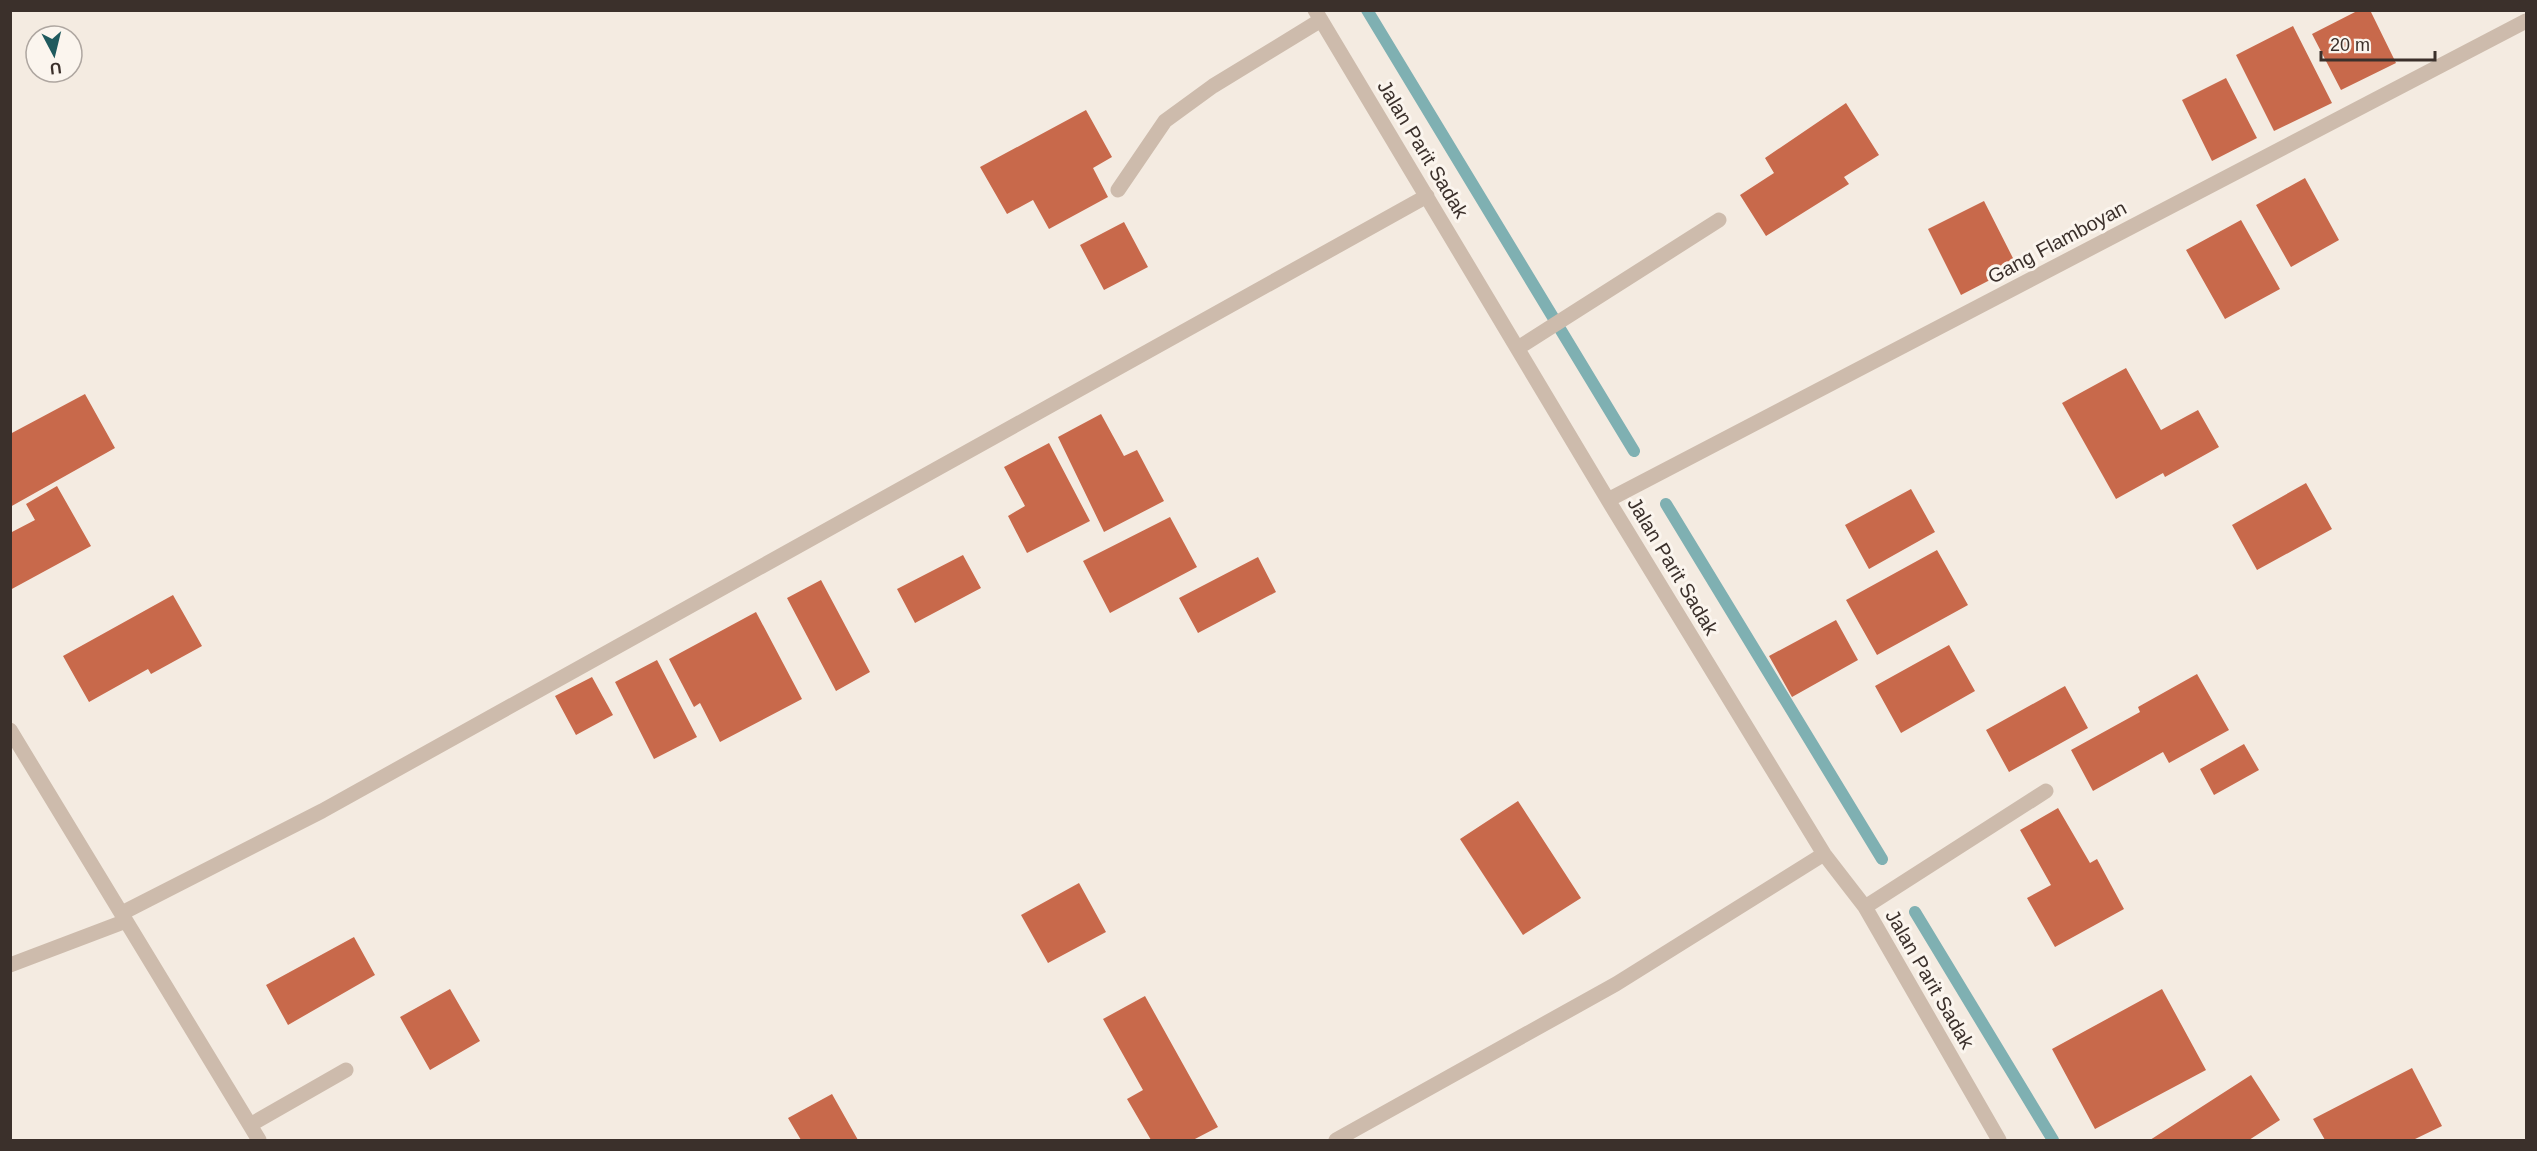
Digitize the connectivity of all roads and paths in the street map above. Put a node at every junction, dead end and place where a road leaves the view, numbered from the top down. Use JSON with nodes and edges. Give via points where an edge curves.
{"nodes":[{"id":1,"x":1318,"y":15,"type":"edge"},
{"id":2,"x":2526,"y":21,"type":"edge"},
{"id":3,"x":1118,"y":190,"type":"dead end"},
{"id":4,"x":1427,"y":195,"type":"junction"},
{"id":5,"x":1719,"y":220,"type":"dead end"},
{"id":6,"x":1524,"y":344,"type":"junction"},
{"id":7,"x":1608,"y":500,"type":"junction"},
{"id":8,"x":10,"y":730,"type":"edge"},
{"id":9,"x":2046,"y":792,"type":"dead end"},
{"id":10,"x":1824,"y":854,"type":"junction"},
{"id":11,"x":1865,"y":907,"type":"junction"},
{"id":12,"x":124,"y":917,"type":"junction"},
{"id":13,"x":10,"y":965,"type":"edge"},
{"id":14,"x":346,"y":1070,"type":"dead end"},
{"id":15,"x":250,"y":1125,"type":"junction"},
{"id":16,"x":259,"y":1140,"type":"edge"},
{"id":17,"x":1336,"y":1140,"type":"edge"},
{"id":18,"x":2000,"y":1140,"type":"edge"}],
"edges":[{"from":1,"to":3,"type":"street","via":[[1165,121]]},
{"from":1,"to":4,"type":"street","name":"Jalan Parit Sadak"},
{"from":2,"to":7,"type":"street","name":"Gang Flamboyan"},
{"from":4,"to":6,"type":"street","name":"Jalan Parit Sadak"},
{"from":4,"to":12,"type":"street","via":[[322,811]]},
{"from":5,"to":6,"type":"street"},
{"from":6,"to":7,"type":"street","name":"Jalan Parit Sadak"},
{"from":7,"to":10,"type":"street","name":"Jalan Parit Sadak"},
{"from":8,"to":12,"type":"street"},
{"from":9,"to":11,"type":"street"},
{"from":10,"to":11,"type":"street","name":"Jalan Parit Sadak"},
{"from":10,"to":17,"type":"street","via":[[1616,984]]},
{"from":11,"to":18,"type":"street","name":"Jalan Parit Sadak"},
{"from":12,"to":13,"type":"street"},
{"from":12,"to":15,"type":"street"},
{"from":14,"to":15,"type":"street"},
{"from":15,"to":16,"type":"street"}]}
